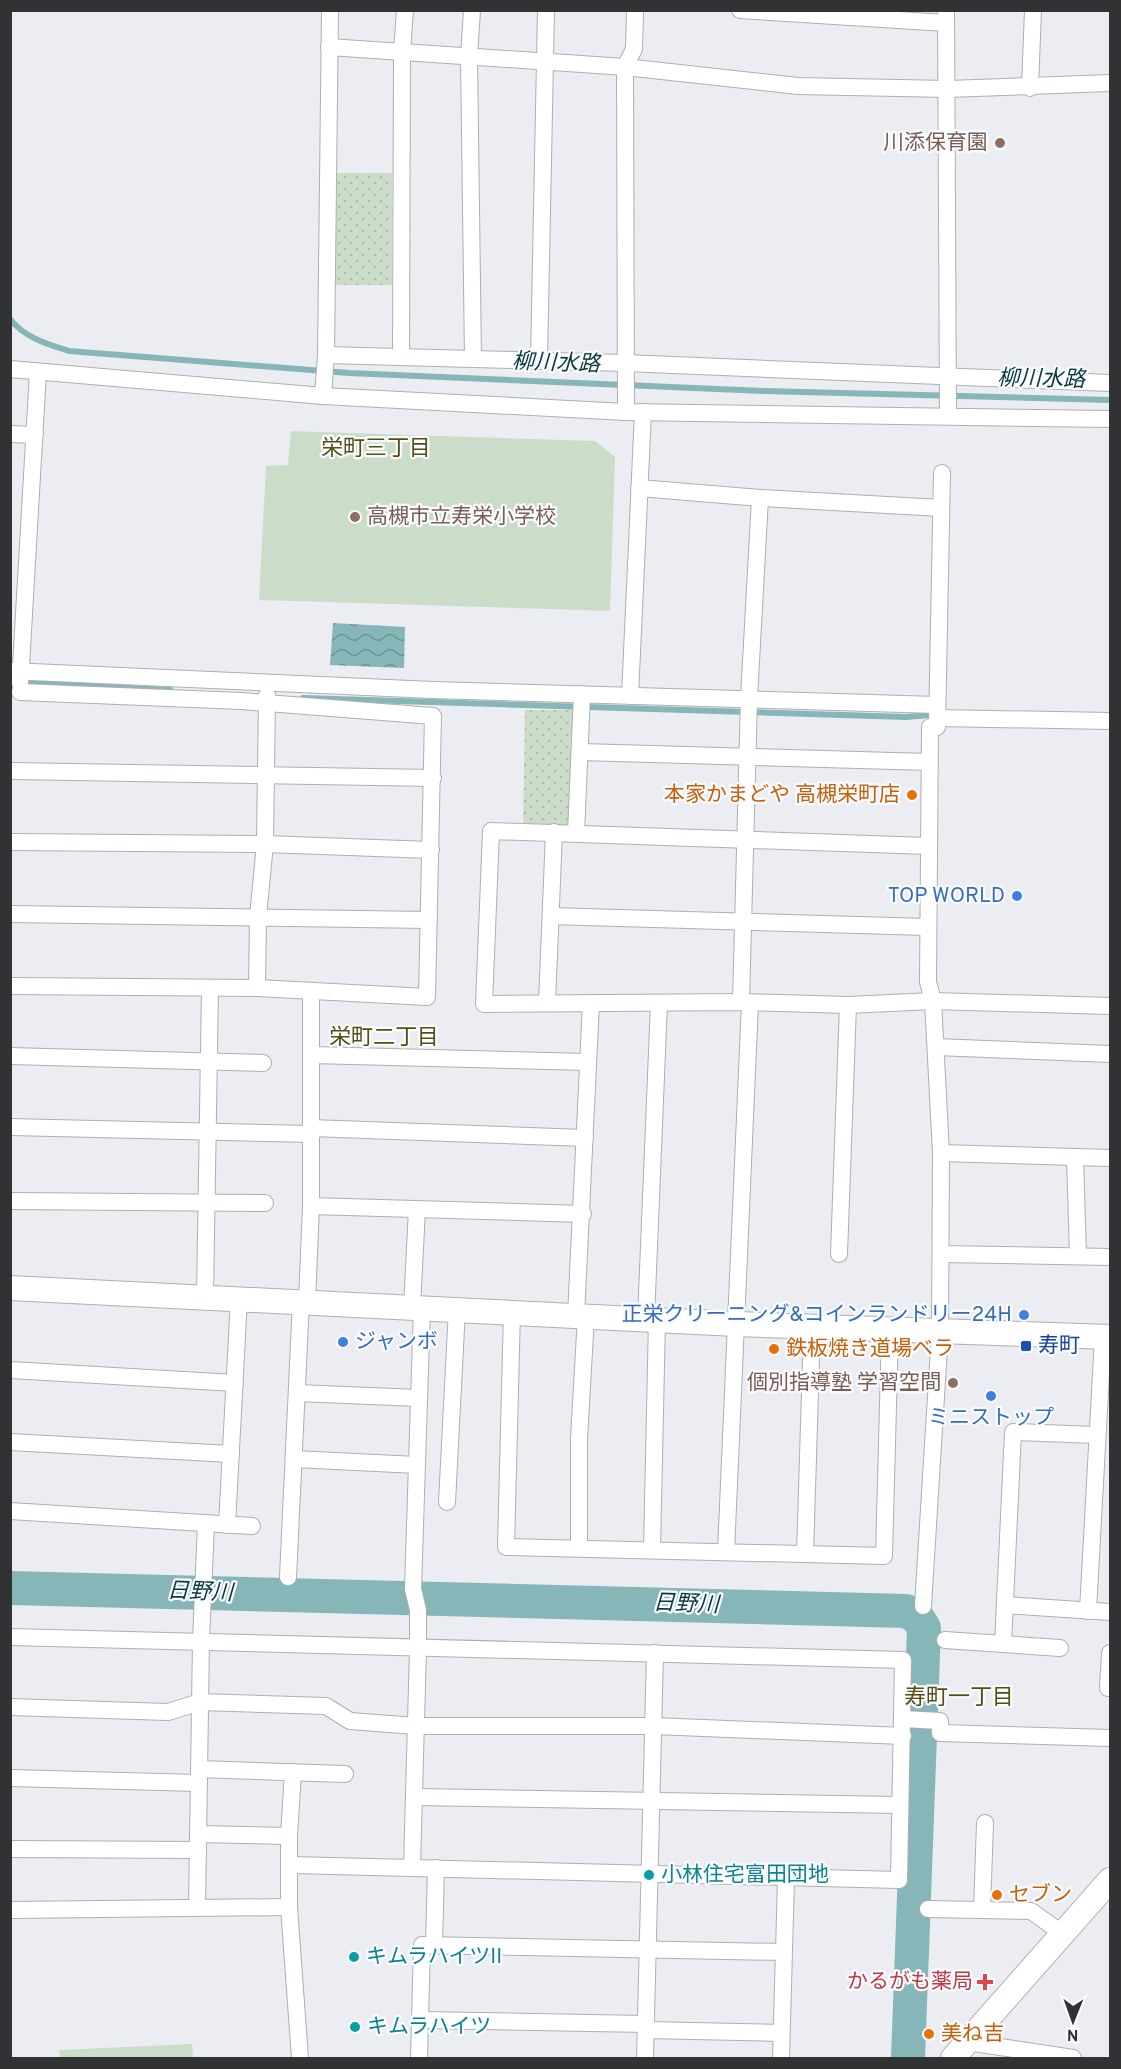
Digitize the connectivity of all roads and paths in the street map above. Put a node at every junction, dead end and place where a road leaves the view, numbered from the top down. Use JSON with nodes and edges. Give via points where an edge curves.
{"nodes":[{"id":1,"x":330,"y":10,"type":"edge"},
{"id":2,"x":405,"y":10,"type":"edge"},
{"id":3,"x":472,"y":10,"type":"edge"},
{"id":4,"x":546,"y":10,"type":"edge"},
{"id":5,"x":635,"y":10,"type":"edge"},
{"id":6,"x":740,"y":10,"type":"edge"},
{"id":7,"x":1033,"y":10,"type":"edge"},
{"id":8,"x":946,"y":17,"type":"edge"},
{"id":9,"x":329,"y":47,"type":"junction"},
{"id":10,"x":402,"y":52,"type":"junction"},
{"id":11,"x":469,"y":56,"type":"junction"},
{"id":12,"x":543,"y":62,"type":"junction"},
{"id":13,"x":625,"y":67,"type":"junction"},
{"id":14,"x":1110,"y":83,"type":"edge"},
{"id":15,"x":1030,"y":88,"type":"junction"},
{"id":16,"x":948,"y":89,"type":"junction"},
{"id":17,"x":326,"y":355,"type":"junction"},
{"id":18,"x":401,"y":357,"type":"junction"},
{"id":19,"x":10,"y":358,"type":"edge"},
{"id":20,"x":473,"y":359,"type":"junction"},
{"id":21,"x":539,"y":361,"type":"junction"},
{"id":22,"x":625,"y":363,"type":"junction"},
{"id":23,"x":10,"y":369,"type":"edge"},
{"id":24,"x":38,"y":372,"type":"junction"},
{"id":25,"x":949,"y":375,"type":"junction"},
{"id":26,"x":1110,"y":383,"type":"edge"},
{"id":27,"x":323,"y":396,"type":"junction"},
{"id":28,"x":634,"y":412,"type":"junction"},
{"id":29,"x":948,"y":415,"type":"junction"},
{"id":30,"x":1110,"y":419,"type":"edge"},
{"id":31,"x":10,"y":434,"type":"edge"},
{"id":32,"x":35,"y":435,"type":"junction"},
{"id":33,"x":942,"y":473,"type":"dead end"},
{"id":34,"x":639,"y":488,"type":"junction"},
{"id":35,"x":760,"y":498,"type":"junction"},
{"id":36,"x":940,"y":508,"type":"junction"},
{"id":37,"x":15,"y":671,"type":"edge"},
{"id":38,"x":267,"y":681,"type":"junction"},
{"id":39,"x":15,"y":692,"type":"edge"},
{"id":40,"x":630,"y":696,"type":"junction"},
{"id":41,"x":749,"y":698,"type":"junction"},
{"id":42,"x":582,"y":703,"type":"junction"},
{"id":43,"x":267,"y":704,"type":"junction"},
{"id":44,"x":937,"y":712,"type":"junction"},
{"id":45,"x":1110,"y":721,"type":"edge"},
{"id":46,"x":581,"y":752,"type":"junction"},
{"id":47,"x":747,"y":757,"type":"junction"},
{"id":48,"x":929,"y":762,"type":"junction"},
{"id":49,"x":10,"y":771,"type":"edge"},
{"id":50,"x":266,"y":775,"type":"junction"},
{"id":51,"x":433,"y":778,"type":"junction"},
{"id":52,"x":554,"y":832,"type":"junction"},
{"id":53,"x":576,"y":833,"type":"junction"},
{"id":54,"x":745,"y":841,"type":"junction"},
{"id":55,"x":10,"y":842,"type":"edge"},
{"id":56,"x":265,"y":844,"type":"junction"},
{"id":57,"x":928,"y":846,"type":"junction"},
{"id":58,"x":431,"y":850,"type":"junction"},
{"id":59,"x":10,"y":914,"type":"edge"},
{"id":60,"x":551,"y":916,"type":"junction"},
{"id":61,"x":258,"y":917,"type":"junction"},
{"id":62,"x":429,"y":920,"type":"junction"},
{"id":63,"x":743,"y":923,"type":"junction"},
{"id":64,"x":928,"y":927,"type":"junction"},
{"id":65,"x":10,"y":986,"type":"edge"},
{"id":66,"x":210,"y":988,"type":"junction"},
{"id":67,"x":256,"y":988,"type":"junction"},
{"id":68,"x":311,"y":992,"type":"junction"},
{"id":69,"x":933,"y":1001,"type":"junction"},
{"id":70,"x":548,"y":1003,"type":"junction"},
{"id":71,"x":591,"y":1003,"type":"junction"},
{"id":72,"x":659,"y":1003,"type":"junction"},
{"id":73,"x":745,"y":1003,"type":"junction"},
{"id":74,"x":848,"y":1005,"type":"junction"},
{"id":75,"x":1110,"y":1006,"type":"edge"},
{"id":76,"x":936,"y":1047,"type":"junction"},
{"id":77,"x":1110,"y":1054,"type":"edge"},
{"id":78,"x":311,"y":1055,"type":"junction"},
{"id":79,"x":10,"y":1056,"type":"edge"},
{"id":80,"x":209,"y":1061,"type":"junction"},
{"id":81,"x":588,"y":1062,"type":"junction"},
{"id":82,"x":264,"y":1063,"type":"dead end"},
{"id":83,"x":10,"y":1127,"type":"edge"},
{"id":84,"x":208,"y":1131,"type":"junction"},
{"id":85,"x":311,"y":1131,"type":"junction"},
{"id":86,"x":585,"y":1138,"type":"junction"},
{"id":87,"x":941,"y":1153,"type":"junction"},
{"id":88,"x":1075,"y":1157,"type":"junction"},
{"id":89,"x":1110,"y":1158,"type":"edge"},
{"id":90,"x":10,"y":1201,"type":"edge"},
{"id":91,"x":265,"y":1203,"type":"dead end"},
{"id":92,"x":206,"y":1204,"type":"junction"},
{"id":93,"x":311,"y":1206,"type":"junction"},
{"id":94,"x":417,"y":1209,"type":"junction"},
{"id":95,"x":583,"y":1214,"type":"junction"},
{"id":96,"x":839,"y":1254,"type":"dead end"},
{"id":97,"x":941,"y":1254,"type":"junction"},
{"id":98,"x":1078,"y":1256,"type":"junction"},
{"id":99,"x":1110,"y":1257,"type":"edge"},
{"id":100,"x":10,"y":1288,"type":"edge"},
{"id":101,"x":205,"y":1297,"type":"junction"},
{"id":102,"x":239,"y":1298,"type":"junction"},
{"id":103,"x":304,"y":1301,"type":"junction"},
{"id":104,"x":417,"y":1307,"type":"junction"},
{"id":105,"x":457,"y":1309,"type":"junction"},
{"id":106,"x":512,"y":1312,"type":"junction"},
{"id":107,"x":581,"y":1316,"type":"junction"},
{"id":108,"x":652,"y":1319,"type":"junction"},
{"id":109,"x":736,"y":1324,"type":"junction"},
{"id":110,"x":812,"y":1327,"type":"junction"},
{"id":111,"x":890,"y":1330,"type":"junction"},
{"id":112,"x":940,"y":1332,"type":"junction"},
{"id":113,"x":1107,"y":1337,"type":"edge"},
{"id":114,"x":10,"y":1370,"type":"edge"},
{"id":115,"x":235,"y":1383,"type":"junction"},
{"id":116,"x":297,"y":1393,"type":"junction"},
{"id":117,"x":419,"y":1398,"type":"junction"},
{"id":118,"x":1096,"y":1435,"type":"junction"},
{"id":119,"x":10,"y":1442,"type":"edge"},
{"id":120,"x":231,"y":1454,"type":"junction"},
{"id":121,"x":294,"y":1459,"type":"junction"},
{"id":122,"x":417,"y":1465,"type":"junction"},
{"id":123,"x":447,"y":1502,"type":"dead end"},
{"id":124,"x":10,"y":1511,"type":"edge"},
{"id":125,"x":206,"y":1524,"type":"junction"},
{"id":126,"x":227,"y":1525,"type":"junction"},
{"id":127,"x":252,"y":1526,"type":"dead end"},
{"id":128,"x":579,"y":1548,"type":"junction"},
{"id":129,"x":652,"y":1550,"type":"junction"},
{"id":130,"x":726,"y":1552,"type":"junction"},
{"id":131,"x":805,"y":1554,"type":"junction"},
{"id":132,"x":288,"y":1576,"type":"dead end"},
{"id":133,"x":1005,"y":1605,"type":"junction"},
{"id":134,"x":923,"y":1606,"type":"dead end"},
{"id":135,"x":1088,"y":1611,"type":"junction"},
{"id":136,"x":1110,"y":1612,"type":"edge"},
{"id":137,"x":10,"y":1637,"type":"edge"},
{"id":138,"x":945,"y":1640,"type":"dead end"},
{"id":139,"x":201,"y":1641,"type":"junction"},
{"id":140,"x":1003,"y":1644,"type":"junction"},
{"id":141,"x":1060,"y":1648,"type":"dead end"},
{"id":142,"x":418,"y":1649,"type":"junction"},
{"id":143,"x":655,"y":1653,"type":"junction"},
{"id":144,"x":1110,"y":1655,"type":"edge"},
{"id":145,"x":1108,"y":1688,"type":"dead end"},
{"id":146,"x":200,"y":1702,"type":"junction"},
{"id":147,"x":10,"y":1707,"type":"edge"},
{"id":148,"x":416,"y":1726,"type":"junction"},
{"id":149,"x":654,"y":1726,"type":"junction"},
{"id":150,"x":903,"y":1727,"type":"junction"},
{"id":151,"x":1110,"y":1738,"type":"edge"},
{"id":152,"x":293,"y":1772,"type":"junction"},
{"id":153,"x":345,"y":1774,"type":"dead end"},
{"id":154,"x":199,"y":1776,"type":"junction"},
{"id":155,"x":10,"y":1778,"type":"edge"},
{"id":156,"x":414,"y":1797,"type":"junction"},
{"id":157,"x":651,"y":1802,"type":"junction"},
{"id":158,"x":900,"y":1805,"type":"junction"},
{"id":159,"x":986,"y":1823,"type":"dead end"},
{"id":160,"x":289,"y":1836,"type":"junction"},
{"id":161,"x":198,"y":1842,"type":"junction"},
{"id":162,"x":10,"y":1849,"type":"edge"},
{"id":163,"x":291,"y":1865,"type":"junction"},
{"id":164,"x":412,"y":1867,"type":"junction"},
{"id":165,"x":436,"y":1868,"type":"junction"},
{"id":166,"x":650,"y":1875,"type":"junction"},
{"id":167,"x":786,"y":1879,"type":"junction"},
{"id":168,"x":1110,"y":1880,"type":"edge"},
{"id":169,"x":289,"y":1907,"type":"junction"},
{"id":170,"x":197,"y":1908,"type":"junction"},
{"id":171,"x":928,"y":1909,"type":"dead end"},
{"id":172,"x":10,"y":1910,"type":"edge"},
{"id":173,"x":982,"y":1910,"type":"junction"},
{"id":174,"x":1063,"y":1934,"type":"junction"},
{"id":175,"x":434,"y":1944,"type":"junction"},
{"id":176,"x":648,"y":1949,"type":"junction"},
{"id":177,"x":783,"y":1952,"type":"junction"},
{"id":178,"x":420,"y":2020,"type":"junction"},
{"id":179,"x":646,"y":2027,"type":"junction"},
{"id":180,"x":782,"y":2032,"type":"junction"},
{"id":181,"x":960,"y":2050,"type":"edge"},
{"id":182,"x":300,"y":2058,"type":"edge"},
{"id":183,"x":419,"y":2058,"type":"edge"},
{"id":184,"x":645,"y":2058,"type":"edge"},
{"id":185,"x":781,"y":2058,"type":"edge"},
{"id":186,"x":1073,"y":2058,"type":"edge"}],
"edges":[{"from":1,"to":9,"type":"street"},
{"from":2,"to":10,"type":"street"},
{"from":3,"to":11,"type":"street"},
{"from":4,"to":12,"type":"street"},
{"from":5,"to":13,"type":"street","via":[[634,49]]},
{"from":6,"to":8,"type":"street"},
{"from":7,"to":15,"type":"street"},
{"from":8,"to":16,"type":"street"},
{"from":9,"to":10,"type":"street"},
{"from":9,"to":17,"type":"street"},
{"from":10,"to":11,"type":"street"},
{"from":10,"to":18,"type":"street"},
{"from":11,"to":12,"type":"street"},
{"from":11,"to":20,"type":"street"},
{"from":12,"to":13,"type":"street"},
{"from":12,"to":21,"type":"street"},
{"from":13,"to":16,"type":"street","via":[[798,86]]},
{"from":13,"to":22,"type":"street"},
{"from":14,"to":15,"type":"street"},
{"from":15,"to":16,"type":"street"},
{"from":16,"to":25,"type":"street"},
{"from":17,"to":18,"type":"street"},
{"from":17,"to":27,"type":"street"},
{"from":18,"to":20,"type":"street"},
{"from":19,"to":24,"type":"street"},
{"from":20,"to":21,"type":"street"},
{"from":21,"to":22,"type":"street"},
{"from":22,"to":25,"type":"street"},
{"from":22,"to":28,"type":"street"},
{"from":23,"to":24,"type":"street"},
{"from":24,"to":27,"type":"street"},
{"from":24,"to":32,"type":"street"},
{"from":25,"to":26,"type":"street"},
{"from":25,"to":29,"type":"street"},
{"from":27,"to":28,"type":"street"},
{"from":28,"to":29,"type":"street"},
{"from":28,"to":34,"type":"street"},
{"from":29,"to":30,"type":"street"},
{"from":31,"to":32,"type":"street"},
{"from":32,"to":37,"type":"street"},
{"from":33,"to":36,"type":"street"},
{"from":34,"to":35,"type":"street"},
{"from":34,"to":40,"type":"street"},
{"from":35,"to":36,"type":"street"},
{"from":35,"to":41,"type":"street"},
{"from":36,"to":44,"type":"street"},
{"from":37,"to":38,"type":"street"},
{"from":37,"to":39,"type":"street"},
{"from":38,"to":42,"type":"street"},
{"from":38,"to":43,"type":"street"},
{"from":39,"to":43,"type":"street"},
{"from":40,"to":41,"type":"street"},
{"from":40,"to":42,"type":"street"},
{"from":41,"to":44,"type":"street"},
{"from":41,"to":47,"type":"street"},
{"from":42,"to":46,"type":"street"},
{"from":43,"to":50,"type":"street"},
{"from":43,"to":51,"type":"street","via":[[433,716]]},
{"from":44,"to":45,"type":"street"},
{"from":44,"to":48,"type":"street","via":[[937,727],[930,727]]},
{"from":46,"to":47,"type":"street"},
{"from":46,"to":53,"type":"street"},
{"from":47,"to":48,"type":"street"},
{"from":47,"to":54,"type":"street"},
{"from":48,"to":57,"type":"street"},
{"from":49,"to":50,"type":"street"},
{"from":50,"to":51,"type":"street"},
{"from":50,"to":56,"type":"street"},
{"from":51,"to":58,"type":"street"},
{"from":52,"to":53,"type":"street"},
{"from":52,"to":60,"type":"street"},
{"from":52,"to":70,"type":"street","via":[[491,831],[484,1004]]},
{"from":53,"to":54,"type":"street"},
{"from":54,"to":57,"type":"street"},
{"from":54,"to":63,"type":"street"},
{"from":55,"to":56,"type":"street"},
{"from":56,"to":58,"type":"street"},
{"from":56,"to":61,"type":"street"},
{"from":57,"to":64,"type":"street"},
{"from":58,"to":62,"type":"street"},
{"from":59,"to":61,"type":"street"},
{"from":60,"to":63,"type":"street"},
{"from":60,"to":70,"type":"street"},
{"from":61,"to":62,"type":"street"},
{"from":61,"to":67,"type":"street"},
{"from":62,"to":68,"type":"street","via":[[426,997]]},
{"from":63,"to":64,"type":"street"},
{"from":63,"to":73,"type":"street"},
{"from":64,"to":69,"type":"street","via":[[928,982]]},
{"from":65,"to":66,"type":"street"},
{"from":66,"to":67,"type":"street"},
{"from":66,"to":80,"type":"street"},
{"from":67,"to":68,"type":"street"},
{"from":68,"to":78,"type":"street"},
{"from":69,"to":74,"type":"street"},
{"from":69,"to":75,"type":"street"},
{"from":69,"to":76,"type":"street"},
{"from":70,"to":71,"type":"street"},
{"from":71,"to":72,"type":"street"},
{"from":71,"to":81,"type":"street"},
{"from":72,"to":73,"type":"street"},
{"from":72,"to":108,"type":"street"},
{"from":73,"to":74,"type":"street"},
{"from":73,"to":109,"type":"street"},
{"from":74,"to":96,"type":"street"},
{"from":76,"to":77,"type":"street"},
{"from":76,"to":87,"type":"street"},
{"from":78,"to":81,"type":"street"},
{"from":78,"to":85,"type":"street"},
{"from":79,"to":80,"type":"street"},
{"from":80,"to":82,"type":"street"},
{"from":80,"to":84,"type":"street"},
{"from":81,"to":86,"type":"street"},
{"from":83,"to":84,"type":"street"},
{"from":84,"to":85,"type":"street"},
{"from":84,"to":92,"type":"street"},
{"from":85,"to":86,"type":"street"},
{"from":85,"to":93,"type":"street"},
{"from":86,"to":95,"type":"street"},
{"from":87,"to":88,"type":"street"},
{"from":87,"to":97,"type":"street"},
{"from":88,"to":89,"type":"street"},
{"from":88,"to":98,"type":"street"},
{"from":90,"to":92,"type":"street"},
{"from":91,"to":92,"type":"street"},
{"from":92,"to":101,"type":"street"},
{"from":93,"to":94,"type":"street"},
{"from":93,"to":103,"type":"street"},
{"from":94,"to":95,"type":"street"},
{"from":94,"to":104,"type":"street"},
{"from":95,"to":107,"type":"street"},
{"from":97,"to":98,"type":"street"},
{"from":97,"to":112,"type":"street"},
{"from":98,"to":99,"type":"street"},
{"from":100,"to":101,"type":"street"},
{"from":101,"to":102,"type":"street"},
{"from":102,"to":103,"type":"street"},
{"from":102,"to":115,"type":"street"},
{"from":103,"to":104,"type":"street"},
{"from":103,"to":116,"type":"street"},
{"from":104,"to":105,"type":"street"},
{"from":104,"to":117,"type":"street"},
{"from":105,"to":106,"type":"street"},
{"from":105,"to":123,"type":"street"},
{"from":106,"to":107,"type":"street"},
{"from":106,"to":128,"type":"street","via":[[506,1547]]},
{"from":107,"to":108,"type":"street"},
{"from":107,"to":128,"type":"street"},
{"from":108,"to":109,"type":"street"},
{"from":108,"to":129,"type":"street"},
{"from":109,"to":110,"type":"street"},
{"from":109,"to":130,"type":"street"},
{"from":110,"to":111,"type":"street"},
{"from":110,"to":131,"type":"street"},
{"from":111,"to":112,"type":"street"},
{"from":111,"to":131,"type":"street","via":[[884,1556]]},
{"from":112,"to":113,"type":"street"},
{"from":112,"to":134,"type":"street"},
{"from":113,"to":118,"type":"street"},
{"from":114,"to":115,"type":"street"},
{"from":115,"to":120,"type":"street"},
{"from":116,"to":117,"type":"street"},
{"from":116,"to":121,"type":"street"},
{"from":117,"to":122,"type":"street"},
{"from":118,"to":133,"type":"street","via":[[1013,1432]]},
{"from":118,"to":135,"type":"street"},
{"from":119,"to":120,"type":"street"},
{"from":120,"to":126,"type":"street"},
{"from":121,"to":122,"type":"street"},
{"from":121,"to":132,"type":"street"},
{"from":122,"to":142,"type":"street","via":[[412,1589],[418,1610]]},
{"from":124,"to":125,"type":"street"},
{"from":125,"to":126,"type":"street"},
{"from":125,"to":139,"type":"street"},
{"from":126,"to":127,"type":"street"},
{"from":128,"to":129,"type":"street"},
{"from":129,"to":130,"type":"street"},
{"from":130,"to":131,"type":"street"},
{"from":133,"to":135,"type":"street"},
{"from":133,"to":140,"type":"street"},
{"from":135,"to":136,"type":"street"},
{"from":137,"to":139,"type":"street"},
{"from":138,"to":140,"type":"street"},
{"from":139,"to":142,"type":"street"},
{"from":139,"to":146,"type":"street"},
{"from":140,"to":141,"type":"street"},
{"from":142,"to":143,"type":"street"},
{"from":142,"to":148,"type":"street"},
{"from":143,"to":149,"type":"street"},
{"from":143,"to":150,"type":"street","via":[[903,1660]]},
{"from":144,"to":145,"type":"street"},
{"from":146,"to":147,"type":"street","via":[[168,1712]]},
{"from":146,"to":148,"type":"street","via":[[326,1706],[350,1721]]},
{"from":146,"to":154,"type":"street"},
{"from":148,"to":149,"type":"street"},
{"from":148,"to":156,"type":"street"},
{"from":149,"to":150,"type":"street"},
{"from":149,"to":157,"type":"street"},
{"from":150,"to":151,"type":"street","via":[[940,1721],[940,1732]]},
{"from":150,"to":158,"type":"street"},
{"from":152,"to":153,"type":"street"},
{"from":152,"to":154,"type":"street"},
{"from":152,"to":160,"type":"street"},
{"from":154,"to":155,"type":"street"},
{"from":154,"to":161,"type":"street"},
{"from":156,"to":157,"type":"street"},
{"from":156,"to":164,"type":"street"},
{"from":157,"to":158,"type":"street"},
{"from":157,"to":166,"type":"street"},
{"from":158,"to":167,"type":"street","via":[[898,1880]]},
{"from":159,"to":173,"type":"street"},
{"from":160,"to":161,"type":"street"},
{"from":160,"to":163,"type":"street"},
{"from":161,"to":162,"type":"street"},
{"from":161,"to":170,"type":"street"},
{"from":163,"to":164,"type":"street"},
{"from":163,"to":169,"type":"street"},
{"from":164,"to":165,"type":"street"},
{"from":165,"to":166,"type":"street"},
{"from":165,"to":175,"type":"street"},
{"from":166,"to":167,"type":"street"},
{"from":166,"to":176,"type":"street"},
{"from":167,"to":177,"type":"street"},
{"from":168,"to":174,"type":"street"},
{"from":169,"to":170,"type":"street"},
{"from":169,"to":182,"type":"street"},
{"from":170,"to":172,"type":"street"},
{"from":171,"to":173,"type":"street"},
{"from":173,"to":174,"type":"street","via":[[1031,1911]]},
{"from":174,"to":181,"type":"street"},
{"from":175,"to":176,"type":"street"},
{"from":175,"to":178,"type":"street","via":[[422,1945]]},
{"from":176,"to":177,"type":"street"},
{"from":176,"to":179,"type":"street"},
{"from":177,"to":180,"type":"street"},
{"from":178,"to":179,"type":"street"},
{"from":178,"to":183,"type":"street"},
{"from":179,"to":180,"type":"street"},
{"from":179,"to":184,"type":"street"},
{"from":180,"to":185,"type":"street"},
{"from":181,"to":186,"type":"street"}]}
